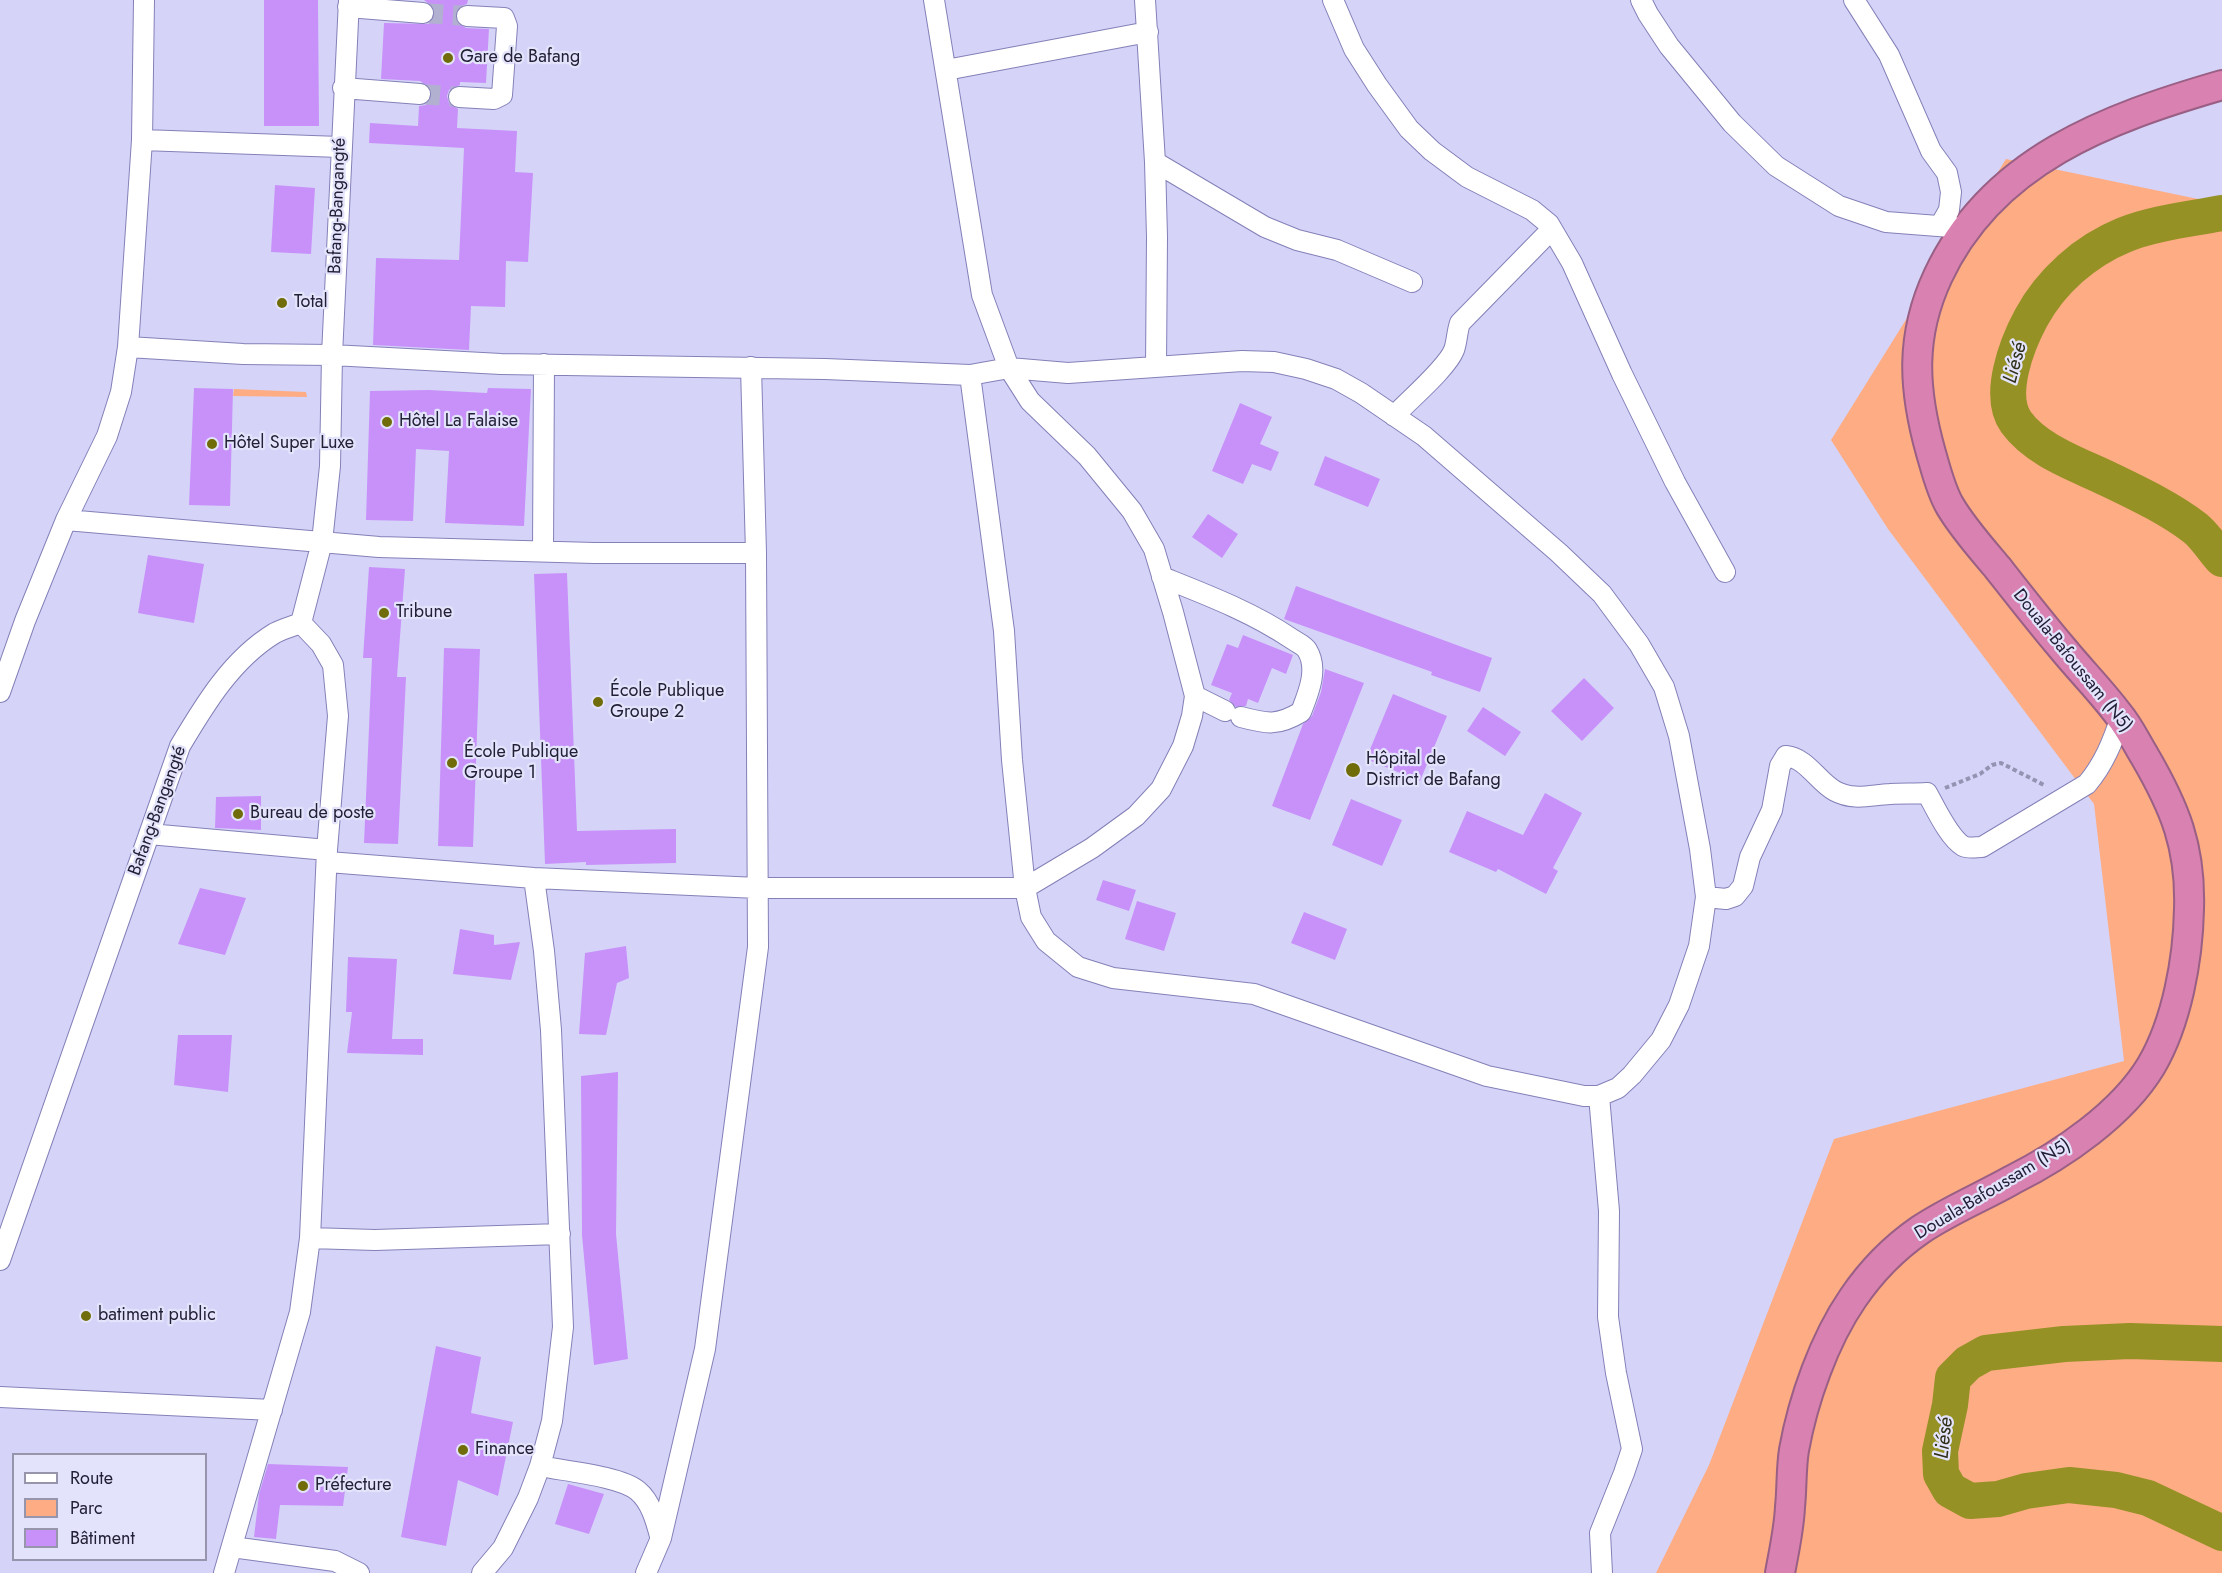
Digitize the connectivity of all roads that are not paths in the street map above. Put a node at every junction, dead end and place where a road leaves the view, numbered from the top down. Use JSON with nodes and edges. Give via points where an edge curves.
{"nodes":[{"id":1,"x":144,"y":0,"type":"edge"},
{"id":2,"x":934,"y":0,"type":"edge"},
{"id":3,"x":1145,"y":0,"type":"edge"},
{"id":4,"x":1333,"y":0,"type":"edge"},
{"id":5,"x":1641,"y":0,"type":"edge"},
{"id":6,"x":1854,"y":0,"type":"edge"},
{"id":7,"x":348,"y":4,"type":"edge"},
{"id":8,"x":423,"y":13,"type":"tunnel mouth"},
{"id":9,"x":467,"y":16,"type":"tunnel mouth"},
{"id":10,"x":1148,"y":32,"type":"junction"},
{"id":11,"x":946,"y":70,"type":"junction"},
{"id":12,"x":2222,"y":85,"type":"edge"},
{"id":13,"x":343,"y":88,"type":"junction"},
{"id":14,"x":420,"y":94,"type":"tunnel mouth"},
{"id":15,"x":459,"y":97,"type":"tunnel mouth"},
{"id":16,"x":142,"y":140,"type":"junction"},
{"id":17,"x":340,"y":147,"type":"junction"},
{"id":18,"x":1155,"y":162,"type":"junction"},
{"id":19,"x":1952,"y":227,"type":"junction"},
{"id":20,"x":1552,"y":229,"type":"junction"},
{"id":21,"x":1412,"y":282,"type":"dead end"},
{"id":22,"x":128,"y":347,"type":"junction"},
{"id":23,"x":332,"y":355,"type":"junction"},
{"id":24,"x":544,"y":364,"type":"junction"},
{"id":25,"x":751,"y":367,"type":"junction"},
{"id":26,"x":1156,"y":367,"type":"junction"},
{"id":27,"x":1009,"y":368,"type":"junction"},
{"id":28,"x":969,"y":375,"type":"junction"},
{"id":29,"x":1394,"y":416,"type":"junction"},
{"id":30,"x":66,"y":520,"type":"junction"},
{"id":31,"x":322,"y":542,"type":"junction"},
{"id":32,"x":543,"y":550,"type":"junction"},
{"id":33,"x":756,"y":553,"type":"junction"},
{"id":34,"x":1725,"y":572,"type":"dead end"},
{"id":35,"x":1162,"y":577,"type":"junction"},
{"id":36,"x":301,"y":623,"type":"junction"},
{"id":37,"x":0,"y":692,"type":"edge"},
{"id":38,"x":1195,"y":696,"type":"junction"},
{"id":39,"x":2121,"y":717,"type":"junction"},
{"id":40,"x":149,"y":834,"type":"junction"},
{"id":41,"x":327,"y":856,"type":"junction"},
{"id":42,"x":534,"y":878,"type":"junction"},
{"id":43,"x":758,"y":888,"type":"junction"},
{"id":44,"x":1025,"y":888,"type":"junction"},
{"id":45,"x":1706,"y":897,"type":"junction"},
{"id":46,"x":1599,"y":1096,"type":"junction"},
{"id":47,"x":560,"y":1234,"type":"junction"},
{"id":48,"x":310,"y":1238,"type":"junction"},
{"id":49,"x":0,"y":1260,"type":"edge"},
{"id":50,"x":0,"y":1397,"type":"edge"},
{"id":51,"x":272,"y":1410,"type":"junction"},
{"id":52,"x":540,"y":1466,"type":"junction"},
{"id":53,"x":661,"y":1538,"type":"junction"},
{"id":54,"x":232,"y":1547,"type":"junction"},
{"id":55,"x":224,"y":1573,"type":"edge"},
{"id":56,"x":359,"y":1573,"type":"edge"},
{"id":57,"x":482,"y":1573,"type":"edge"},
{"id":58,"x":646,"y":1573,"type":"edge"},
{"id":59,"x":1602,"y":1573,"type":"edge"},
{"id":60,"x":1780,"y":1573,"type":"edge"}],
"edges":[{"from":1,"to":16,"type":"street"},
{"from":2,"to":11,"type":"street"},
{"from":3,"to":10,"type":"street"},
{"from":4,"to":20,"type":"street","via":[[1354,49],[1409,129],[1467,177],[1532,210]]},
{"from":5,"to":19,"type":"street","via":[[1670,46],[1732,123],[1776,166],[1839,206],[1886,222]]},
{"from":6,"to":19,"type":"street","via":[[1889,54],[1931,151],[1947,173]]},
{"from":7,"to":8,"type":"street"},
{"from":7,"to":13,"type":"street","name":"Bafang-Bangangté"},
{"from":9,"to":15,"type":"street","via":[[504,18],[507,26],[502,95],[494,99]]},
{"from":10,"to":11,"type":"street"},
{"from":10,"to":18,"type":"street"},
{"from":11,"to":27,"type":"street","via":[[982,295]]},
{"from":12,"to":19,"type":"highway","name":"Douala-Bafoussam (N5)","via":[[2155,104],[2087,132],[2018,176]]},
{"from":13,"to":14,"type":"street"},
{"from":13,"to":17,"type":"street","name":"Bafang-Bangangté"},
{"from":16,"to":17,"type":"street"},
{"from":16,"to":22,"type":"street"},
{"from":17,"to":23,"type":"street","name":"Bafang-Bangangté"},
{"from":18,"to":21,"type":"street","via":[[1265,227],[1337,250]]},
{"from":18,"to":26,"type":"street"},
{"from":19,"to":39,"type":"highway","name":"Douala-Bafoussam (N5)","via":[[1949,252],[1928,297],[1917,345],[1917,384],[1934,465],[1947,502],[1964,526]]},
{"from":20,"to":29,"type":"street","via":[[1460,323],[1455,349],[1448,360]]},
{"from":20,"to":34,"type":"street","via":[[1675,482]]},
{"from":22,"to":23,"type":"street"},
{"from":22,"to":30,"type":"street","via":[[121,392],[107,436]]},
{"from":23,"to":24,"type":"street"},
{"from":23,"to":31,"type":"street","name":"Bafang-Bangangté","via":[[330,466]]},
{"from":24,"to":25,"type":"street"},
{"from":24,"to":32,"type":"street"},
{"from":25,"to":28,"type":"street"},
{"from":25,"to":33,"type":"street"},
{"from":26,"to":27,"type":"street","via":[[1068,373]]},
{"from":26,"to":29,"type":"street","via":[[1274,362],[1344,384]]},
{"from":27,"to":28,"type":"street"},
{"from":27,"to":35,"type":"street","via":[[1030,401],[1087,456],[1132,511],[1154,549]]},
{"from":28,"to":44,"type":"street","via":[[1004,630]]},
{"from":29,"to":45,"type":"street","via":[[1424,436],[1559,553],[1602,594],[1639,644],[1664,687],[1679,736]]},
{"from":30,"to":31,"type":"street"},
{"from":30,"to":37,"type":"street"},
{"from":31,"to":32,"type":"street"},
{"from":31,"to":36,"type":"street","name":"Bafang-Bangangté"},
{"from":32,"to":33,"type":"street"},
{"from":33,"to":43,"type":"street"},
{"from":35,"to":38,"type":"street"},
{"from":35,"to":38,"type":"street","via":[[1271,625],[1306,649],[1312,667],[1301,712],[1285,722],[1265,724]]},
{"from":36,"to":40,"type":"street","name":"Bafang-Bangangté","via":[[276,633],[241,660],[203,708],[180,746]]},
{"from":36,"to":41,"type":"street","via":[[321,644],[333,665],[338,716]]},
{"from":38,"to":44,"type":"street","via":[[1184,746],[1161,789],[1136,816]]},
{"from":39,"to":45,"type":"street","via":[[2111,746],[2087,784],[1983,847],[1962,845],[1927,793],[1846,796],[1832,790],[1801,762],[1786,756],[1780,766],[1772,810],[1750,857],[1743,886],[1735,896],[1726,899]]},
{"from":39,"to":60,"type":"highway","name":"Douala-Bafoussam (N5)","via":[[2163,786],[2183,836],[2189,869],[2186,944],[2169,1025],[2151,1066],[2117,1108],[2024,1174],[1920,1230],[1885,1260],[1851,1300],[1826,1348],[1806,1401],[1794,1453]]},
{"from":40,"to":41,"type":"street"},
{"from":40,"to":49,"type":"street","name":"Bafang-Bangangté"},
{"from":41,"to":42,"type":"street"},
{"from":41,"to":48,"type":"street"},
{"from":42,"to":43,"type":"street"},
{"from":42,"to":47,"type":"street","via":[[551,1030]]},
{"from":43,"to":44,"type":"street"},
{"from":43,"to":53,"type":"street","via":[[758,947],[705,1349]]},
{"from":44,"to":46,"type":"street","via":[[1031,917],[1046,941],[1078,967],[1113,978],[1254,994],[1486,1076]]},
{"from":45,"to":46,"type":"street","via":[[1691,974],[1661,1040],[1618,1088]]},
{"from":46,"to":59,"type":"street","via":[[1609,1210],[1608,1317],[1632,1449],[1600,1533]]},
{"from":47,"to":48,"type":"street","via":[[375,1240]]},
{"from":47,"to":52,"type":"street","via":[[563,1327],[552,1421]]},
{"from":48,"to":51,"type":"street","via":[[300,1312]]},
{"from":50,"to":51,"type":"street"},
{"from":51,"to":54,"type":"street"},
{"from":52,"to":53,"type":"street","via":[[619,1480],[639,1491],[652,1510]]},
{"from":52,"to":57,"type":"street","via":[[503,1548]]},
{"from":53,"to":58,"type":"street"},
{"from":54,"to":55,"type":"street"},
{"from":54,"to":56,"type":"street","via":[[335,1561]]}]}
